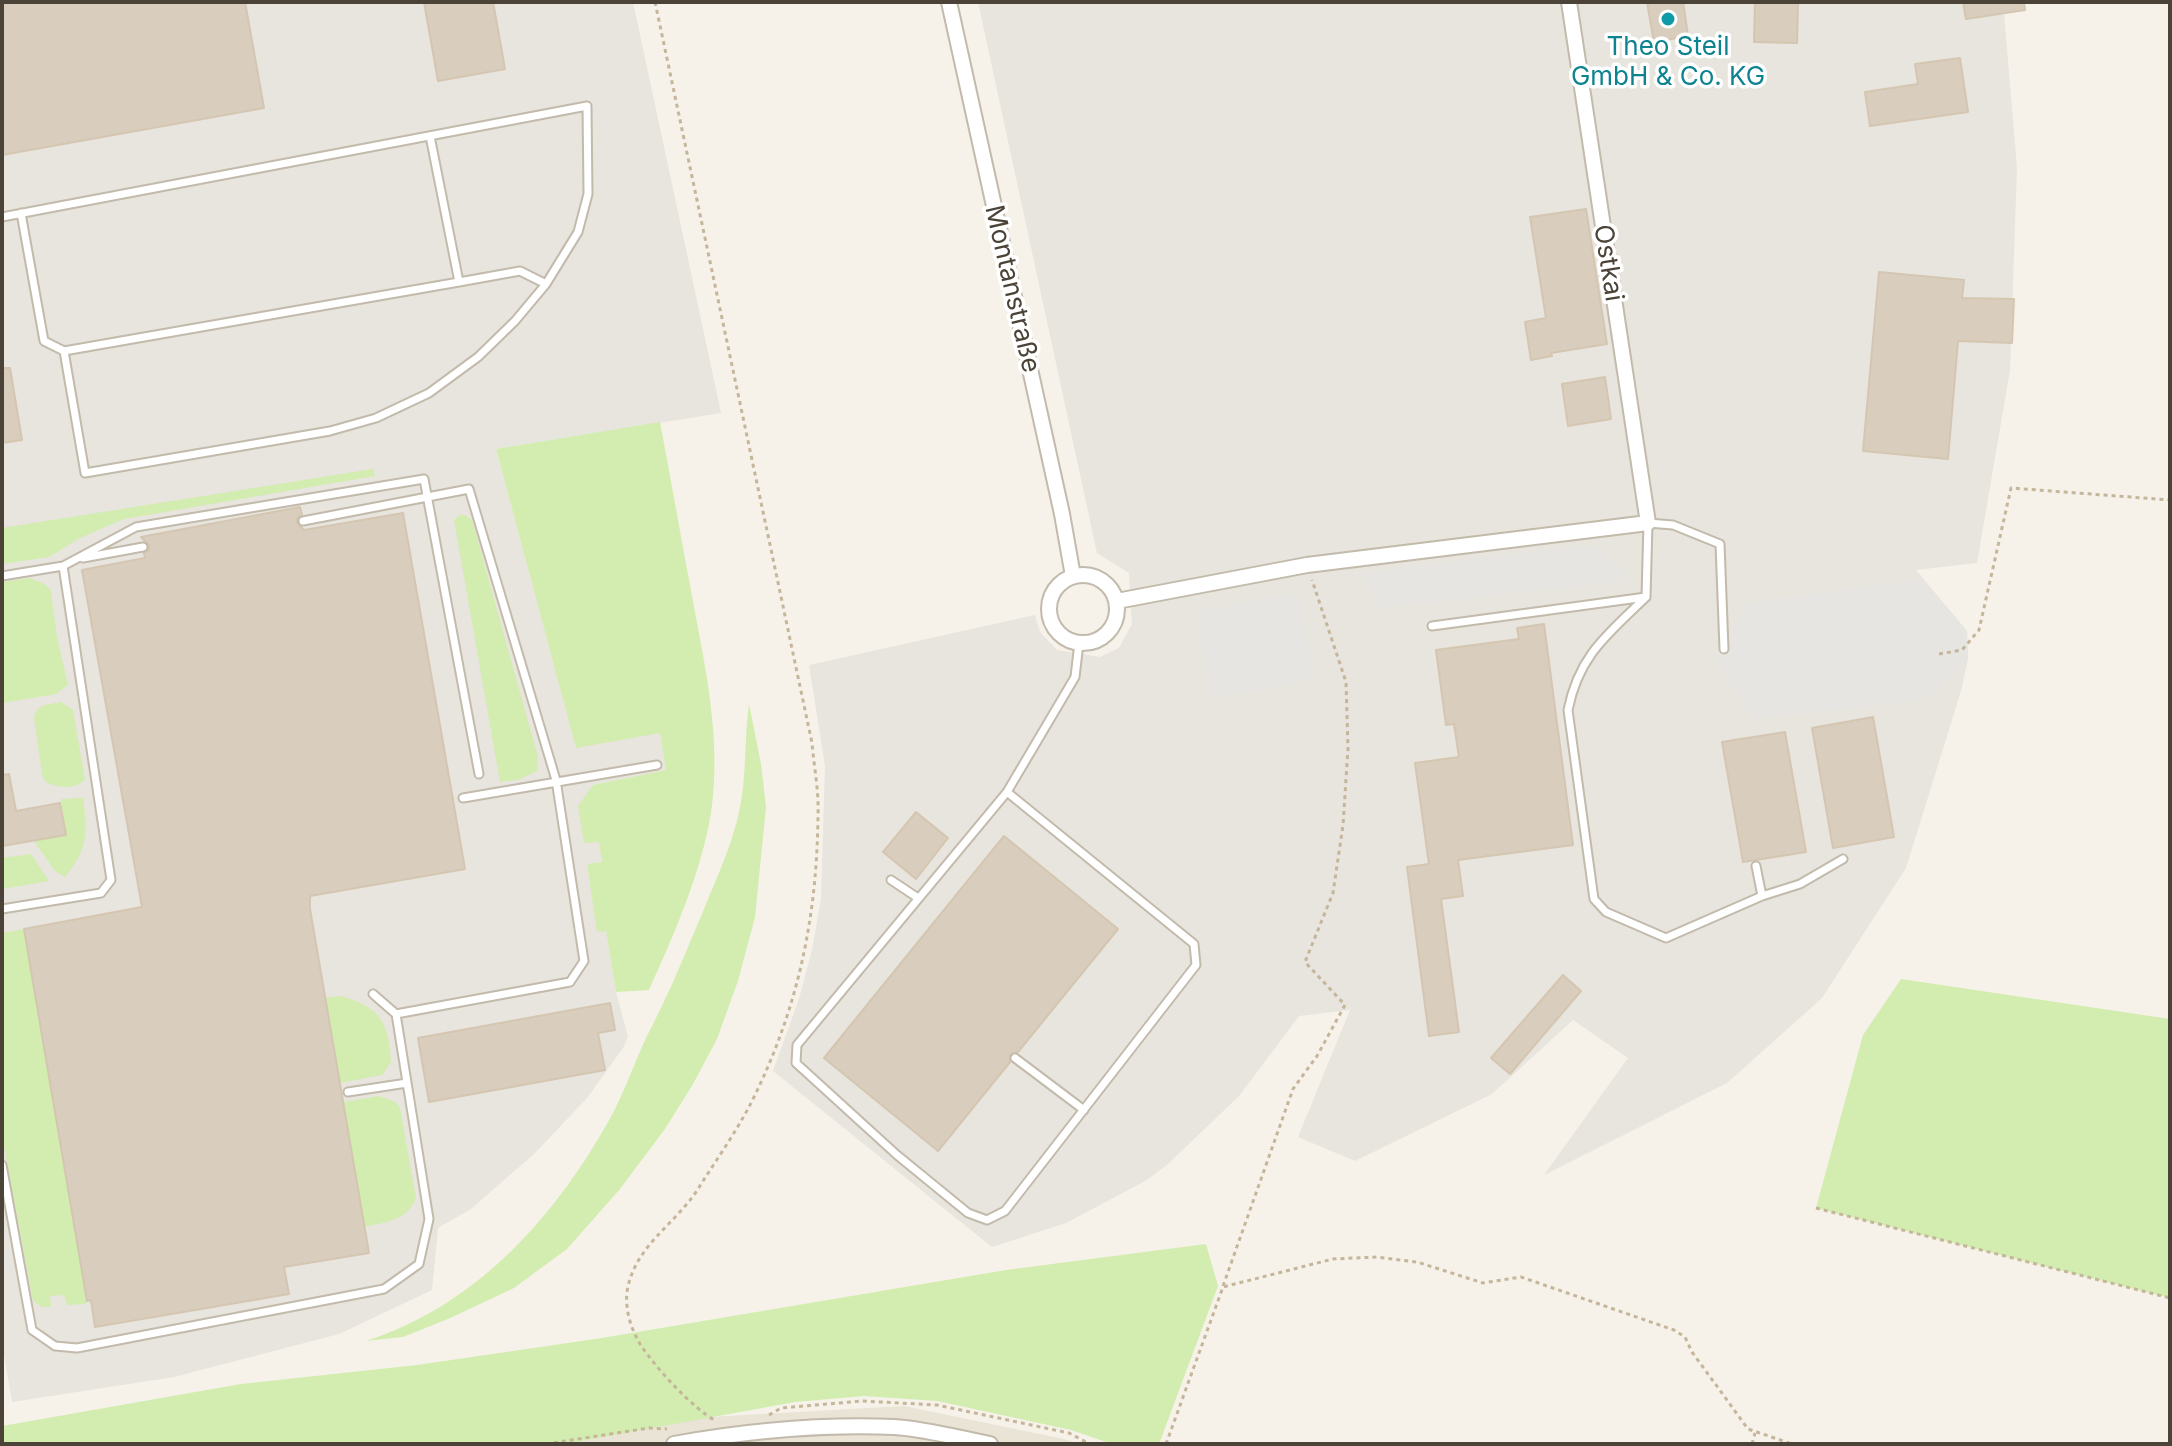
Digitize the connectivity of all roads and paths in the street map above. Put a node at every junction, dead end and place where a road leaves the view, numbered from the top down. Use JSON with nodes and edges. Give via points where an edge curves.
{"nodes":[{"id":1,"x":655,"y":2,"type":"edge"},
{"id":2,"x":949,"y":2,"type":"edge"},
{"id":3,"x":1569,"y":2,"type":"edge"},
{"id":4,"x":430,"y":136,"type":"junction"},
{"id":5,"x":21,"y":213,"type":"junction"},
{"id":6,"x":2,"y":217,"type":"edge"},
{"id":7,"x":459,"y":282,"type":"junction"},
{"id":8,"x":546,"y":284,"type":"junction"},
{"id":9,"x":64,"y":351,"type":"junction"},
{"id":10,"x":427,"y":497,"type":"junction"},
{"id":11,"x":2170,"y":500,"type":"edge"},
{"id":12,"x":303,"y":521,"type":"dead end"},
{"id":13,"x":1648,"y":523,"type":"junction"},
{"id":14,"x":143,"y":547,"type":"dead end"},
{"id":15,"x":73,"y":560,"type":"junction"},
{"id":16,"x":1307,"y":565,"type":"junction"},
{"id":17,"x":63,"y":566,"type":"junction"},
{"id":18,"x":2,"y":576,"type":"edge"},
{"id":19,"x":1073,"y":576,"type":"junction"},
{"id":20,"x":1646,"y":597,"type":"junction"},
{"id":21,"x":1117,"y":601,"type":"junction"},
{"id":22,"x":1432,"y":626,"type":"dead end"},
{"id":23,"x":1079,"y":643,"type":"junction"},
{"id":24,"x":1724,"y":649,"type":"dead end"},
{"id":25,"x":1939,"y":654,"type":"dead end"},
{"id":26,"x":657,"y":765,"type":"dead end"},
{"id":27,"x":479,"y":774,"type":"dead end"},
{"id":28,"x":556,"y":780,"type":"junction"},
{"id":29,"x":1007,"y":792,"type":"junction"},
{"id":30,"x":463,"y":798,"type":"dead end"},
{"id":31,"x":1843,"y":859,"type":"dead end"},
{"id":32,"x":1756,"y":866,"type":"dead end"},
{"id":33,"x":891,"y":880,"type":"dead end"},
{"id":34,"x":1762,"y":896,"type":"junction"},
{"id":35,"x":918,"y":898,"type":"junction"},
{"id":36,"x":2,"y":909,"type":"edge"},
{"id":37,"x":373,"y":994,"type":"dead end"},
{"id":38,"x":396,"y":1014,"type":"junction"},
{"id":39,"x":1015,"y":1058,"type":"dead end"},
{"id":40,"x":407,"y":1083,"type":"junction"},
{"id":41,"x":348,"y":1092,"type":"dead end"},
{"id":42,"x":1084,"y":1110,"type":"junction"},
{"id":43,"x":2,"y":1165,"type":"edge"},
{"id":44,"x":1816,"y":1208,"type":"dead end"},
{"id":45,"x":1223,"y":1287,"type":"junction"},
{"id":46,"x":2170,"y":1298,"type":"edge"},
{"id":47,"x":1755,"y":1433,"type":"junction"},
{"id":48,"x":738,"y":1438,"type":"edge"},
{"id":49,"x":674,"y":1444,"type":"edge"},
{"id":50,"x":990,"y":1444,"type":"edge"},
{"id":51,"x":1166,"y":1444,"type":"edge"},
{"id":52,"x":1752,"y":1444,"type":"edge"},
{"id":53,"x":1792,"y":1444,"type":"edge"}],
"edges":[{"from":1,"to":48,"type":"path","via":[[812,743],[819,812],[808,943],[777,1048],[750,1104],[694,1195],[640,1254],[627,1291],[628,1317],[641,1345],[709,1417]]},
{"from":2,"to":19,"type":"street","name":"Montanstraße"},
{"from":3,"to":13,"type":"street","name":"Ostkai"},
{"from":4,"to":5,"type":"lane"},
{"from":4,"to":7,"type":"lane"},
{"from":4,"to":8,"type":"lane","via":[[587,106],[588,194],[578,232]]},
{"from":5,"to":6,"type":"lane"},
{"from":5,"to":9,"type":"lane","via":[[44,341]]},
{"from":7,"to":8,"type":"lane","via":[[520,271]]},
{"from":7,"to":9,"type":"lane"},
{"from":8,"to":9,"type":"lane","via":[[478,357],[429,393],[376,418],[330,431],[85,473]]},
{"from":10,"to":12,"type":"lane"},
{"from":10,"to":15,"type":"lane","via":[[424,479],[136,527]]},
{"from":10,"to":27,"type":"lane"},
{"from":10,"to":28,"type":"lane","via":[[469,489]]},
{"from":11,"to":25,"type":"path","via":[[2011,488],[1979,630],[1962,650]]},
{"from":13,"to":16,"type":"street"},
{"from":13,"to":20,"type":"lane"},
{"from":13,"to":24,"type":"lane","via":[[1673,525],[1720,544]]},
{"from":14,"to":15,"type":"lane"},
{"from":15,"to":17,"type":"lane"},
{"from":16,"to":21,"type":"street"},
{"from":16,"to":45,"type":"path","via":[[1346,682],[1348,748],[1333,893],[1305,962],[1345,1005],[1293,1089]]},
{"from":17,"to":18,"type":"lane"},
{"from":17,"to":36,"type":"lane","via":[[111,880],[101,893]]},
{"from":19,"to":21,"type":"street","via":[[1096,577]]},
{"from":19,"to":23,"type":"street","via":[[1055,590],[1049,608],[1056,629]]},
{"from":20,"to":22,"type":"lane"},
{"from":20,"to":34,"type":"lane","via":[[1596,646],[1573,684],[1568,710],[1594,899],[1606,912],[1666,938]]},
{"from":21,"to":23,"type":"street","via":[[1110,630]]},
{"from":23,"to":29,"type":"lane","via":[[1075,677]]},
{"from":26,"to":28,"type":"lane"},
{"from":28,"to":30,"type":"lane"},
{"from":28,"to":38,"type":"lane","via":[[584,961],[570,982]]},
{"from":29,"to":35,"type":"lane"},
{"from":29,"to":42,"type":"lane","via":[[1194,944],[1196,965]]},
{"from":31,"to":34,"type":"lane","via":[[1800,884]]},
{"from":32,"to":34,"type":"lane"},
{"from":33,"to":35,"type":"lane"},
{"from":35,"to":42,"type":"lane","via":[[797,1045],[796,1063],[897,1155],[968,1213],[987,1220],[1005,1211]]},
{"from":37,"to":38,"type":"lane"},
{"from":38,"to":40,"type":"lane"},
{"from":39,"to":42,"type":"lane"},
{"from":40,"to":41,"type":"lane"},
{"from":40,"to":43,"type":"lane","via":[[429,1219],[419,1264],[384,1289],[77,1348],[55,1346],[32,1330]]},
{"from":44,"to":46,"type":"path"},
{"from":45,"to":47,"type":"path","via":[[1333,1259],[1377,1257],[1417,1262],[1483,1283],[1521,1277],[1685,1337]]},
{"from":45,"to":51,"type":"path"},
{"from":47,"to":52,"type":"path"},
{"from":47,"to":53,"type":"path"},
{"from":48,"to":49,"type":"street"},
{"from":48,"to":50,"type":"street","via":[[817,1427],[896,1427]]}]}
